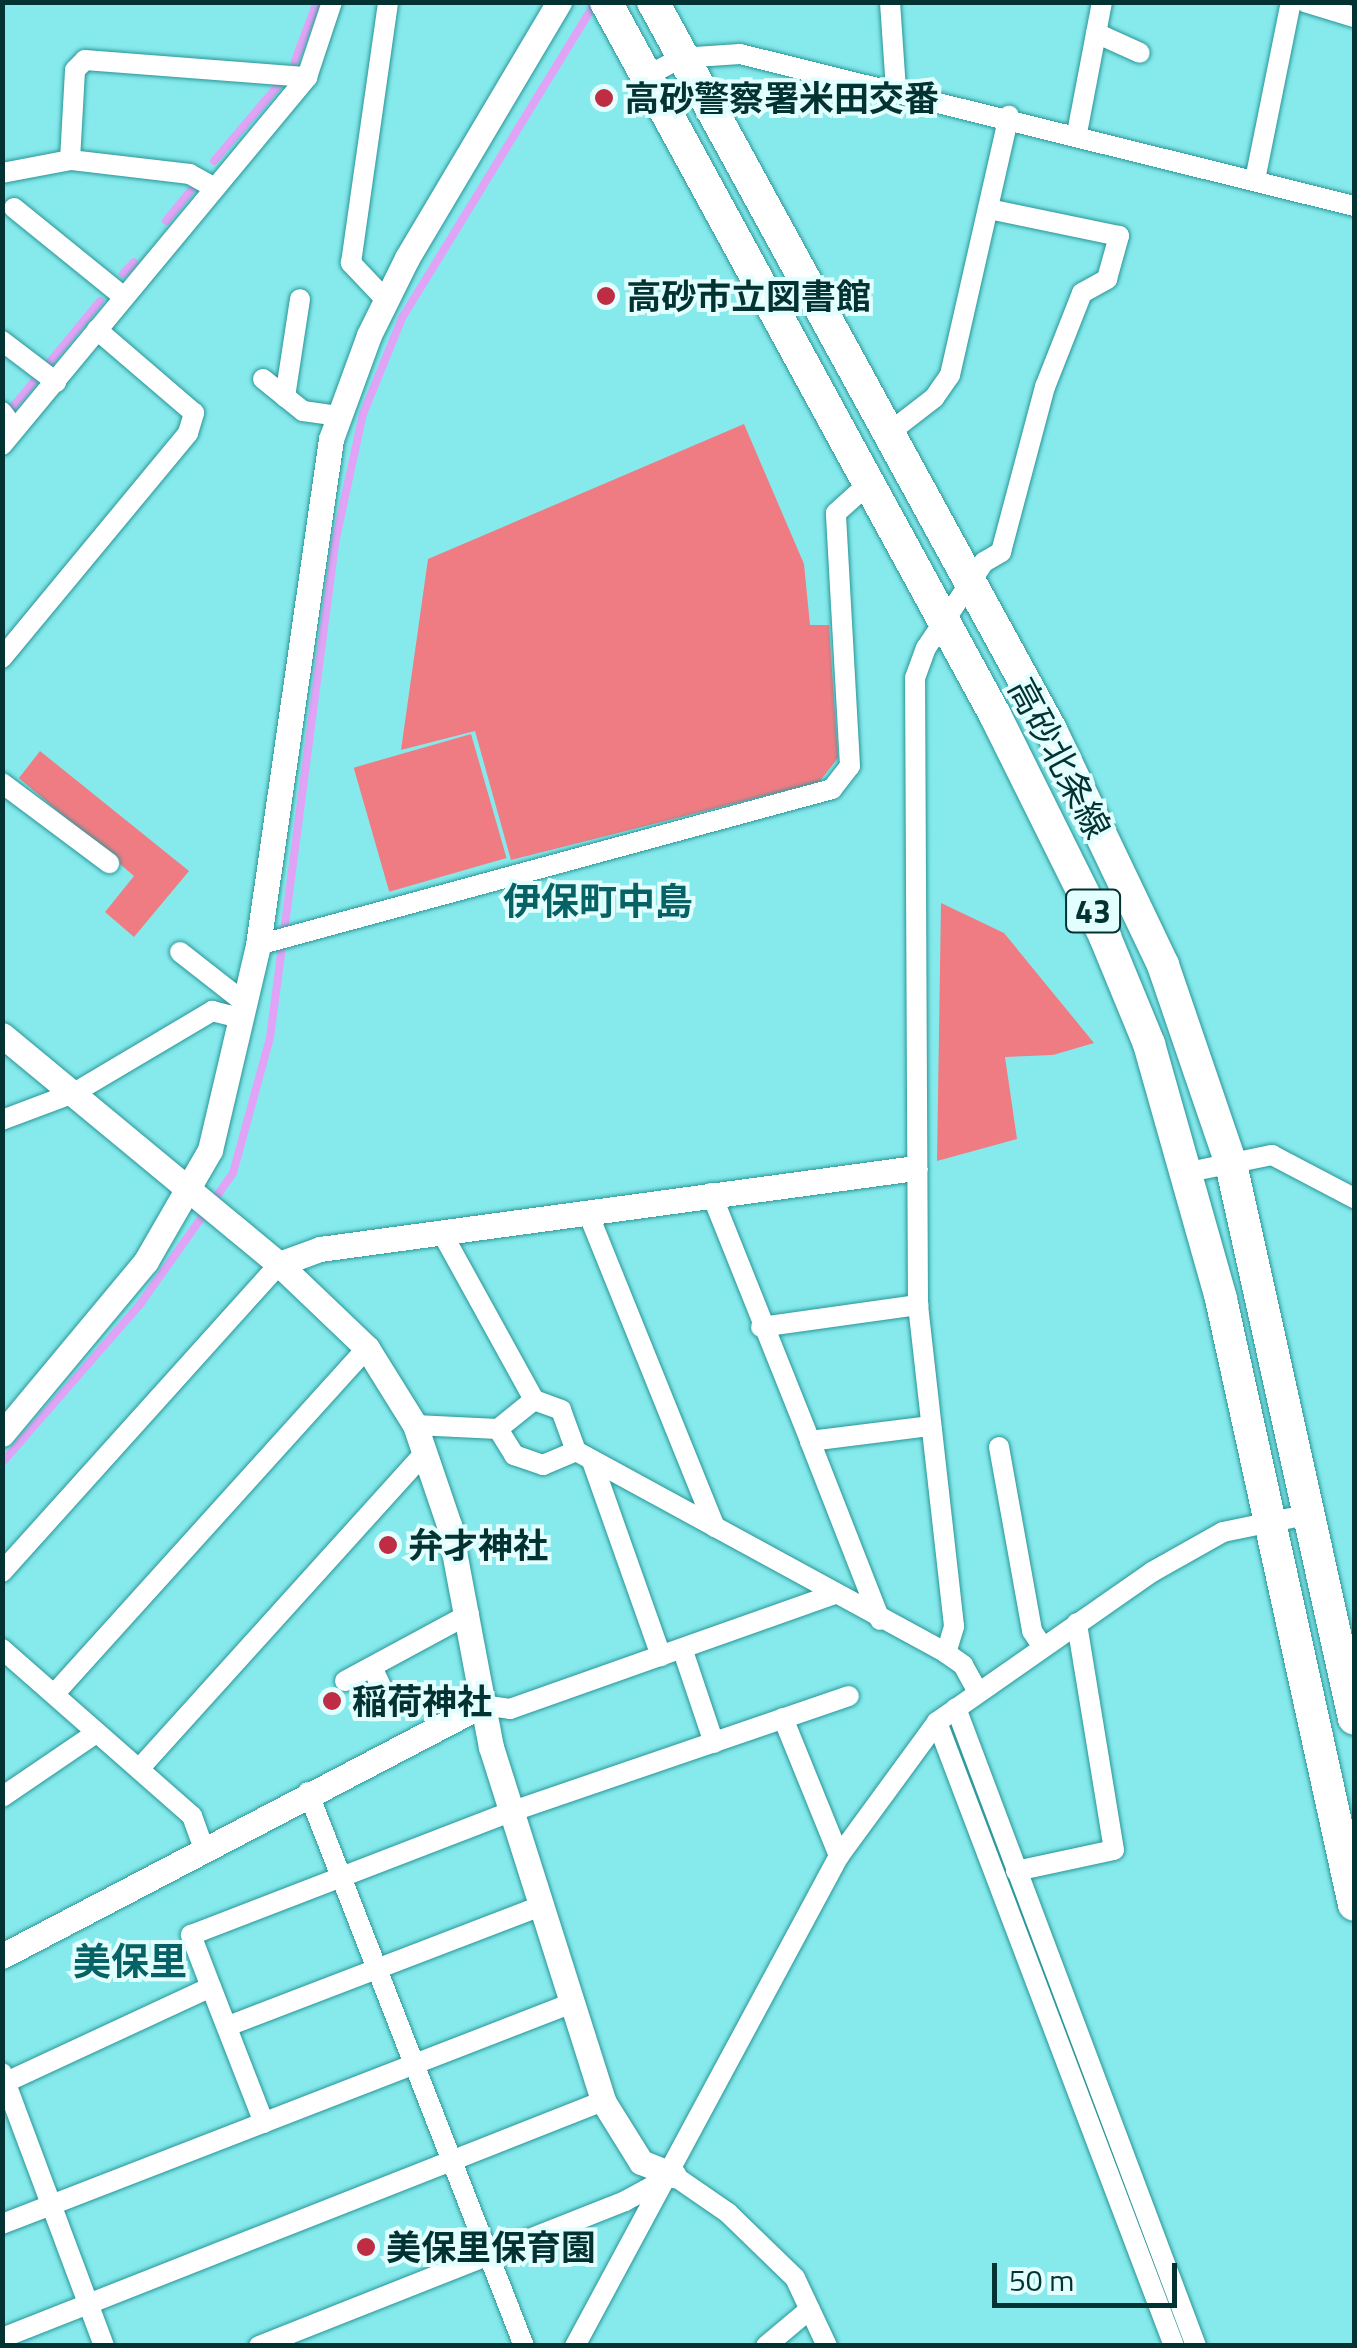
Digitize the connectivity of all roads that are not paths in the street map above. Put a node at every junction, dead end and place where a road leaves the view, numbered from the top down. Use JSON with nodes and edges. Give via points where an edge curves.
{"nodes":[{"id":1,"x":332,"y":2,"type":"edge"},
{"id":2,"x":388,"y":2,"type":"edge"},
{"id":3,"x":559,"y":2,"type":"edge"},
{"id":4,"x":606,"y":2,"type":"edge"},
{"id":5,"x":653,"y":2,"type":"edge"},
{"id":6,"x":890,"y":2,"type":"edge"},
{"id":7,"x":1102,"y":2,"type":"edge"},
{"id":8,"x":1291,"y":2,"type":"edge"},
{"id":9,"x":1304,"y":2,"type":"edge"},
{"id":10,"x":1354,"y":16,"type":"edge"},
{"id":11,"x":1096,"y":33,"type":"junction"},
{"id":12,"x":1140,"y":53,"type":"dead end"},
{"id":13,"x":680,"y":58,"type":"junction"},
{"id":14,"x":293,"y":75,"type":"junction"},
{"id":15,"x":646,"y":76,"type":"junction"},
{"id":16,"x":896,"y":89,"type":"junction"},
{"id":17,"x":1009,"y":116,"type":"junction"},
{"id":18,"x":1077,"y":132,"type":"junction"},
{"id":19,"x":70,"y":160,"type":"junction"},
{"id":20,"x":2,"y":174,"type":"edge"},
{"id":21,"x":1255,"y":180,"type":"junction"},
{"id":22,"x":204,"y":182,"type":"junction"},
{"id":23,"x":1354,"y":206,"type":"edge"},
{"id":24,"x":14,"y":208,"type":"dead end"},
{"id":25,"x":989,"y":209,"type":"junction"},
{"id":26,"x":115,"y":290,"type":"junction"},
{"id":27,"x":300,"y":299,"type":"dead end"},
{"id":28,"x":385,"y":300,"type":"junction"},
{"id":29,"x":97,"y":330,"type":"junction"},
{"id":30,"x":2,"y":341,"type":"edge"},
{"id":31,"x":46,"y":375,"type":"junction"},
{"id":32,"x":263,"y":380,"type":"dead end"},
{"id":33,"x":285,"y":396,"type":"junction"},
{"id":34,"x":338,"y":416,"type":"junction"},
{"id":35,"x":7,"y":427,"type":"edge"},
{"id":36,"x":890,"y":432,"type":"junction"},
{"id":37,"x":866,"y":486,"type":"junction"},
{"id":38,"x":969,"y":588,"type":"junction"},
{"id":39,"x":942,"y":627,"type":"junction"},
{"id":40,"x":2,"y":658,"type":"edge"},
{"id":41,"x":2,"y":783,"type":"edge"},
{"id":42,"x":109,"y":863,"type":"dead end"},
{"id":43,"x":258,"y":945,"type":"junction"},
{"id":44,"x":180,"y":952,"type":"dead end"},
{"id":45,"x":243,"y":1011,"type":"junction"},
{"id":46,"x":2,"y":1035,"type":"edge"},
{"id":47,"x":74,"y":1093,"type":"junction"},
{"id":48,"x":2,"y":1120,"type":"edge"},
{"id":49,"x":1231,"y":1164,"type":"junction"},
{"id":50,"x":915,"y":1168,"type":"junction"},
{"id":51,"x":1189,"y":1172,"type":"junction"},
{"id":52,"x":192,"y":1192,"type":"junction"},
{"id":53,"x":711,"y":1193,"type":"junction"},
{"id":54,"x":1354,"y":1198,"type":"edge"},
{"id":55,"x":588,"y":1213,"type":"junction"},
{"id":56,"x":442,"y":1233,"type":"junction"},
{"id":57,"x":279,"y":1264,"type":"junction"},
{"id":58,"x":918,"y":1305,"type":"junction"},
{"id":59,"x":761,"y":1327,"type":"junction"},
{"id":60,"x":368,"y":1348,"type":"junction"},
{"id":61,"x":534,"y":1400,"type":"junction"},
{"id":62,"x":415,"y":1425,"type":"junction"},
{"id":63,"x":930,"y":1426,"type":"junction"},
{"id":64,"x":498,"y":1428,"type":"junction"},
{"id":65,"x":2,"y":1434,"type":"edge"},
{"id":66,"x":810,"y":1441,"type":"junction"},
{"id":67,"x":1000,"y":1447,"type":"dead end"},
{"id":68,"x":426,"y":1451,"type":"junction"},
{"id":69,"x":584,"y":1456,"type":"junction"},
{"id":70,"x":1311,"y":1514,"type":"junction"},
{"id":71,"x":1268,"y":1522,"type":"junction"},
{"id":72,"x":716,"y":1527,"type":"junction"},
{"id":73,"x":2,"y":1572,"type":"edge"},
{"id":74,"x":832,"y":1595,"type":"junction"},
{"id":75,"x":469,"y":1614,"type":"junction"},
{"id":76,"x":880,"y":1620,"type":"junction"},
{"id":77,"x":1077,"y":1623,"type":"junction"},
{"id":78,"x":1042,"y":1646,"type":"junction"},
{"id":79,"x":2,"y":1649,"type":"edge"},
{"id":80,"x":682,"y":1651,"type":"junction"},
{"id":81,"x":946,"y":1653,"type":"junction"},
{"id":82,"x":661,"y":1656,"type":"junction"},
{"id":83,"x":372,"y":1667,"type":"junction"},
{"id":84,"x":346,"y":1681,"type":"dead end"},
{"id":85,"x":57,"y":1691,"type":"junction"},
{"id":86,"x":383,"y":1691,"type":"dead end"},
{"id":87,"x":978,"y":1692,"type":"junction"},
{"id":88,"x":849,"y":1696,"type":"dead end"},
{"id":89,"x":482,"y":1705,"type":"junction"},
{"id":90,"x":956,"y":1708,"type":"junction"},
{"id":91,"x":783,"y":1718,"type":"junction"},
{"id":92,"x":1354,"y":1719,"type":"edge"},
{"id":93,"x":937,"y":1722,"type":"junction"},
{"id":94,"x":96,"y":1733,"type":"junction"},
{"id":95,"x":714,"y":1743,"type":"junction"},
{"id":96,"x":139,"y":1769,"type":"junction"},
{"id":97,"x":308,"y":1792,"type":"junction"},
{"id":98,"x":2,"y":1797,"type":"edge"},
{"id":99,"x":513,"y":1810,"type":"junction"},
{"id":100,"x":203,"y":1846,"type":"junction"},
{"id":101,"x":839,"y":1856,"type":"junction"},
{"id":102,"x":1016,"y":1872,"type":"junction"},
{"id":103,"x":342,"y":1874,"type":"junction"},
{"id":104,"x":1354,"y":1905,"type":"edge"},
{"id":105,"x":540,"y":1906,"type":"junction"},
{"id":106,"x":2,"y":1956,"type":"edge"},
{"id":107,"x":1039,"y":1961,"type":"junction"},
{"id":108,"x":377,"y":1971,"type":"junction"},
{"id":109,"x":211,"y":1987,"type":"junction"},
{"id":110,"x":572,"y":2004,"type":"junction"},
{"id":111,"x":228,"y":2026,"type":"junction"},
{"id":112,"x":416,"y":2068,"type":"junction"},
{"id":113,"x":4,"y":2080,"type":"edge"},
{"id":114,"x":603,"y":2101,"type":"junction"},
{"id":115,"x":264,"y":2123,"type":"junction"},
{"id":116,"x":450,"y":2162,"type":"junction"},
{"id":117,"x":1119,"y":2171,"type":"junction"},
{"id":118,"x":672,"y":2175,"type":"junction"},
{"id":119,"x":50,"y":2207,"type":"junction"},
{"id":120,"x":2,"y":2224,"type":"edge"},
{"id":121,"x":484,"y":2256,"type":"junction"},
{"id":122,"x":88,"y":2305,"type":"junction"},
{"id":123,"x":810,"y":2309,"type":"junction"},
{"id":124,"x":2,"y":2338,"type":"edge"},
{"id":125,"x":104,"y":2346,"type":"edge"},
{"id":126,"x":260,"y":2346,"type":"edge"},
{"id":127,"x":524,"y":2346,"type":"edge"},
{"id":128,"x":575,"y":2346,"type":"edge"},
{"id":129,"x":766,"y":2346,"type":"edge"},
{"id":130,"x":827,"y":2346,"type":"edge"},
{"id":131,"x":1174,"y":2346,"type":"edge"},
{"id":132,"x":1196,"y":2346,"type":"edge"}],
"edges":[{"from":1,"to":14,"type":"street"},
{"from":2,"to":28,"type":"street","via":[[351,263]]},
{"from":3,"to":28,"type":"street"},
{"from":4,"to":15,"type":"main road","name":"高砂北条線","number":"43"},
{"from":5,"to":13,"type":"main road","name":"高砂北条線","number":"43"},
{"from":6,"to":16,"type":"street"},
{"from":7,"to":11,"type":"street"},
{"from":8,"to":21,"type":"street"},
{"from":9,"to":10,"type":"street"},
{"from":11,"to":12,"type":"street"},
{"from":11,"to":18,"type":"street"},
{"from":13,"to":15,"type":"street"},
{"from":13,"to":16,"type":"street","via":[[740,54]]},
{"from":13,"to":36,"type":"main road","name":"高砂北条線","number":"43"},
{"from":14,"to":19,"type":"street","via":[[85,60],[75,70]]},
{"from":14,"to":22,"type":"street"},
{"from":15,"to":37,"type":"main road","name":"高砂北条線","number":"43"},
{"from":16,"to":17,"type":"street"},
{"from":17,"to":18,"type":"street"},
{"from":17,"to":25,"type":"street"},
{"from":18,"to":21,"type":"street"},
{"from":19,"to":20,"type":"street"},
{"from":19,"to":22,"type":"street"},
{"from":21,"to":23,"type":"street"},
{"from":22,"to":26,"type":"street"},
{"from":24,"to":26,"type":"street"},
{"from":25,"to":36,"type":"street","via":[[950,375],[934,398]]},
{"from":25,"to":38,"type":"street","via":[[1119,236],[1106,279],[1082,293],[1045,387],[1001,552],[984,562]]},
{"from":26,"to":29,"type":"street"},
{"from":27,"to":33,"type":"street"},
{"from":28,"to":34,"type":"street"},
{"from":29,"to":31,"type":"street"},
{"from":29,"to":40,"type":"street","via":[[194,413],[188,433]]},
{"from":30,"to":31,"type":"street"},
{"from":31,"to":35,"type":"street"},
{"from":32,"to":33,"type":"street"},
{"from":33,"to":34,"type":"street","via":[[303,410]]},
{"from":34,"to":43,"type":"street","via":[[316,512]]},
{"from":36,"to":38,"type":"main road","name":"高砂北条線","number":"43"},
{"from":37,"to":39,"type":"main road","name":"高砂北条線","number":"43"},
{"from":37,"to":43,"type":"street","via":[[836,513],[850,766],[832,789]]},
{"from":38,"to":39,"type":"street"},
{"from":38,"to":49,"type":"main road","name":"高砂北条線","number":"43","via":[[1134,895]]},
{"from":39,"to":50,"type":"street","via":[[915,678]]},
{"from":39,"to":51,"type":"main road","name":"高砂北条線","number":"43","via":[[995,714],[1105,937],[1149,1044]]},
{"from":41,"to":42,"type":"street"},
{"from":43,"to":45,"type":"street"},
{"from":44,"to":45,"type":"street"},
{"from":45,"to":47,"type":"street","via":[[212,1011]]},
{"from":45,"to":52,"type":"street","via":[[230,1089]]},
{"from":46,"to":47,"type":"street"},
{"from":47,"to":48,"type":"street"},
{"from":47,"to":52,"type":"street"},
{"from":49,"to":51,"type":"street"},
{"from":49,"to":54,"type":"street","via":[[1272,1155]]},
{"from":49,"to":70,"type":"main road","name":"高砂北条線","number":"43"},
{"from":50,"to":53,"type":"street"},
{"from":50,"to":58,"type":"street"},
{"from":51,"to":71,"type":"main road","name":"高砂北条線","number":"43"},
{"from":52,"to":57,"type":"street"},
{"from":52,"to":65,"type":"street","via":[[88,1336]]},
{"from":53,"to":55,"type":"street"},
{"from":53,"to":59,"type":"street"},
{"from":55,"to":56,"type":"street"},
{"from":55,"to":72,"type":"street"},
{"from":56,"to":57,"type":"street","via":[[320,1249]]},
{"from":56,"to":61,"type":"street"},
{"from":57,"to":60,"type":"street"},
{"from":57,"to":73,"type":"street"},
{"from":58,"to":59,"type":"street"},
{"from":58,"to":63,"type":"street"},
{"from":59,"to":66,"type":"street"},
{"from":60,"to":62,"type":"street"},
{"from":60,"to":85,"type":"street"},
{"from":61,"to":64,"type":"street"},
{"from":61,"to":69,"type":"street","via":[[561,1410]]},
{"from":62,"to":64,"type":"street"},
{"from":62,"to":68,"type":"street"},
{"from":63,"to":66,"type":"street"},
{"from":63,"to":81,"type":"street","via":[[954,1626]]},
{"from":64,"to":69,"type":"street","via":[[514,1455],[544,1465]]},
{"from":66,"to":76,"type":"street"},
{"from":67,"to":78,"type":"street","via":[[1032,1631]]},
{"from":68,"to":75,"type":"street"},
{"from":68,"to":96,"type":"street"},
{"from":69,"to":72,"type":"street"},
{"from":69,"to":82,"type":"street"},
{"from":70,"to":71,"type":"street"},
{"from":70,"to":92,"type":"main road","name":"高砂北条線","number":"43"},
{"from":71,"to":77,"type":"street","via":[[1223,1532]]},
{"from":71,"to":104,"type":"main road","name":"高砂北条線","number":"43"},
{"from":72,"to":74,"type":"street"},
{"from":74,"to":76,"type":"street"},
{"from":74,"to":80,"type":"street"},
{"from":75,"to":83,"type":"street"},
{"from":75,"to":89,"type":"street"},
{"from":76,"to":81,"type":"street"},
{"from":77,"to":78,"type":"street"},
{"from":77,"to":102,"type":"street","via":[[1114,1850]]},
{"from":78,"to":87,"type":"street"},
{"from":79,"to":85,"type":"street"},
{"from":80,"to":82,"type":"street"},
{"from":80,"to":95,"type":"street"},
{"from":81,"to":87,"type":"street","via":[[963,1665]]},
{"from":82,"to":89,"type":"street","via":[[510,1709]]},
{"from":83,"to":84,"type":"street"},
{"from":83,"to":86,"type":"street"},
{"from":85,"to":94,"type":"street"},
{"from":87,"to":90,"type":"street"},
{"from":88,"to":91,"type":"street"},
{"from":89,"to":97,"type":"street"},
{"from":89,"to":99,"type":"street"},
{"from":90,"to":93,"type":"street"},
{"from":90,"to":102,"type":"street"},
{"from":91,"to":95,"type":"street"},
{"from":91,"to":101,"type":"street"},
{"from":93,"to":101,"type":"street"},
{"from":93,"to":107,"type":"street"},
{"from":94,"to":96,"type":"street"},
{"from":94,"to":98,"type":"street"},
{"from":95,"to":99,"type":"street"},
{"from":96,"to":100,"type":"street","via":[[192,1816]]},
{"from":97,"to":100,"type":"street"},
{"from":97,"to":103,"type":"street"},
{"from":99,"to":103,"type":"street"},
{"from":99,"to":105,"type":"street"},
{"from":100,"to":106,"type":"street"},
{"from":101,"to":118,"type":"street"},
{"from":102,"to":107,"type":"street"},
{"from":103,"to":108,"type":"street"},
{"from":103,"to":109,"type":"street","via":[[191,1935]]},
{"from":105,"to":108,"type":"street"},
{"from":105,"to":110,"type":"street"},
{"from":107,"to":117,"type":"street"},
{"from":108,"to":111,"type":"street"},
{"from":108,"to":112,"type":"street"},
{"from":109,"to":111,"type":"street"},
{"from":109,"to":113,"type":"street"},
{"from":110,"to":112,"type":"street"},
{"from":110,"to":114,"type":"street"},
{"from":111,"to":115,"type":"street"},
{"from":112,"to":115,"type":"street"},
{"from":112,"to":116,"type":"street"},
{"from":113,"to":119,"type":"street"},
{"from":114,"to":116,"type":"street"},
{"from":114,"to":118,"type":"street","via":[[641,2162]]},
{"from":115,"to":119,"type":"street"},
{"from":116,"to":121,"type":"street"},
{"from":116,"to":122,"type":"street"},
{"from":117,"to":131,"type":"street"},
{"from":117,"to":132,"type":"street"},
{"from":118,"to":121,"type":"street","via":[[626,2201]]},
{"from":118,"to":123,"type":"street","via":[[760,2240],[796,2278]]},
{"from":118,"to":128,"type":"street"},
{"from":119,"to":120,"type":"street"},
{"from":119,"to":122,"type":"street"},
{"from":121,"to":126,"type":"street"},
{"from":121,"to":127,"type":"street"},
{"from":122,"to":124,"type":"street"},
{"from":122,"to":125,"type":"street"},
{"from":123,"to":129,"type":"street"},
{"from":123,"to":130,"type":"street"}]}
